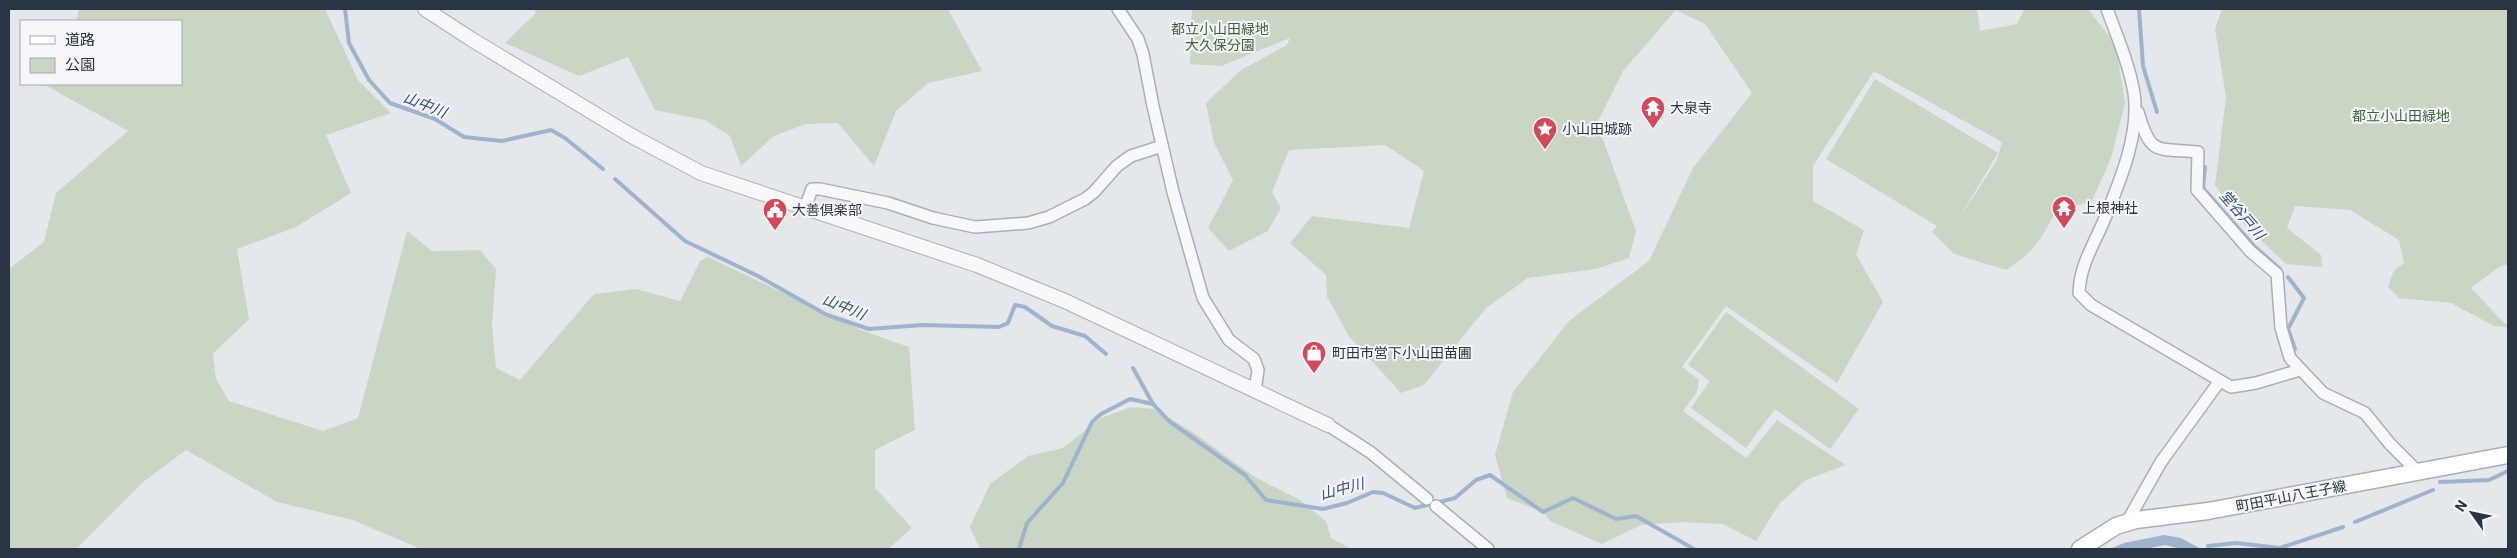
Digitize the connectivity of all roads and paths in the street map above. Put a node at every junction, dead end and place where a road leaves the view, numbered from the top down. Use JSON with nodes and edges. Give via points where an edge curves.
{"nodes":[{"id":1,"x":425,"y":9,"type":"edge"},
{"id":2,"x":1118,"y":9,"type":"edge"},
{"id":3,"x":2107,"y":9,"type":"edge"},
{"id":4,"x":2135,"y":103,"type":"junction"},
{"id":5,"x":1162,"y":146,"type":"junction"},
{"id":6,"x":805,"y":208,"type":"junction"},
{"id":7,"x":2300,"y":370,"type":"junction"},
{"id":8,"x":2220,"y":382,"type":"junction"},
{"id":9,"x":1256,"y":391,"type":"junction"},
{"id":10,"x":1328,"y":426,"type":"joint"},
{"id":11,"x":2508,"y":455,"type":"edge"},
{"id":12,"x":2418,"y":472,"type":"junction"},
{"id":13,"x":2127,"y":522,"type":"junction"},
{"id":14,"x":2098,"y":543,"type":"edge"},
{"id":15,"x":1488,"y":549,"type":"edge"},
{"id":16,"x":2080,"y":549,"type":"edge"}],
"edges":[{"from":1,"to":6,"type":"street","via":[[678,162],[701,173]]},
{"from":2,"to":5,"type":"street","via":[[1138,39],[1143,54]]},
{"from":3,"to":4,"type":"street","via":[[2130,74]]},
{"from":4,"to":7,"type":"street","via":[[2147,141],[2157,149],[2198,152],[2197,190],[2250,251],[2277,274],[2286,349]]},
{"from":4,"to":8,"type":"street","via":[[2130,144],[2104,219],[2080,273],[2079,293],[2091,306]]},
{"from":5,"to":6,"type":"street","via":[[1131,156],[1085,199],[1049,217],[1028,223],[975,228],[888,203],[820,189],[812,190]]},
{"from":5,"to":9,"type":"street","via":[[1204,298],[1229,340],[1254,359],[1258,370]]},
{"from":6,"to":9,"type":"street","via":[[994,271]]},
{"from":7,"to":8,"type":"street","via":[[2231,387]]},
{"from":7,"to":12,"type":"street","via":[[2323,393],[2365,413]]},
{"from":8,"to":13,"type":"street","via":[[2161,462]]},
{"from":9,"to":10,"type":"street"},
{"from":10,"to":15,"type":"street","via":[[1370,452]]},
{"from":11,"to":12,"type":"main road","name":"町田平山八王子線"},
{"from":12,"to":13,"type":"main road","name":"町田平山八王子線","via":[[2208,511]]},
{"from":13,"to":14,"type":"main road","name":"町田平山八王子線","via":[[2116,526]]},
{"from":14,"to":16,"type":"main road","name":"町田平山八王子線"}]}
